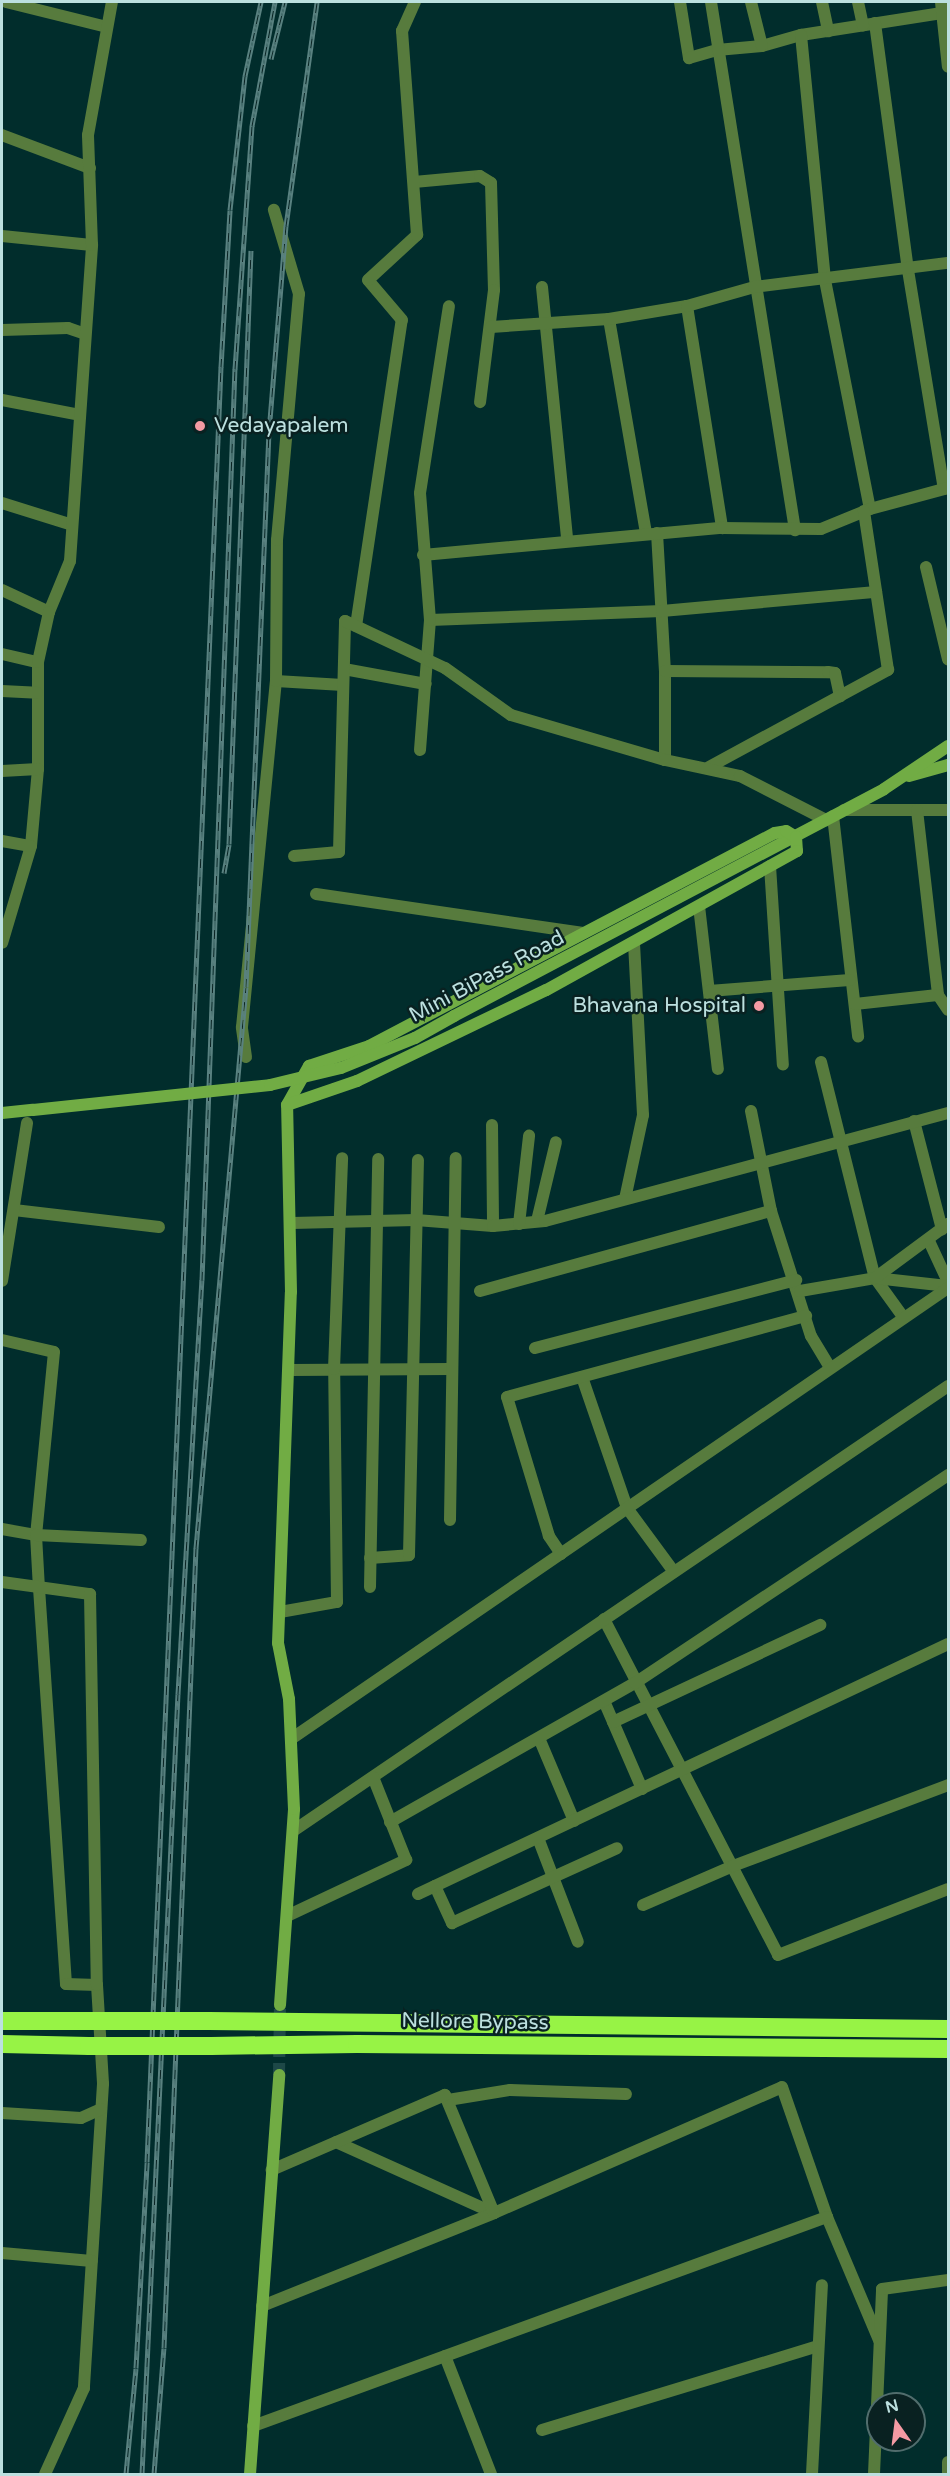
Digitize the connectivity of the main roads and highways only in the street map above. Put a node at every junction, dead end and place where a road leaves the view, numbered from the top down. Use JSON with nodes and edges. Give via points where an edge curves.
{"nodes":[{"id":1,"x":2,"y":2020,"type":"edge"},
{"id":2,"x":948,"y":2029,"type":"edge"},
{"id":3,"x":2,"y":2044,"type":"edge"},
{"id":4,"x":948,"y":2049,"type":"edge"}],
"edges":[{"from":1,"to":2,"type":"highway","name":"Nellore Bypass","bridge":true},
{"from":3,"to":4,"type":"highway","name":"Nellore Bypass","bridge":true}]}
